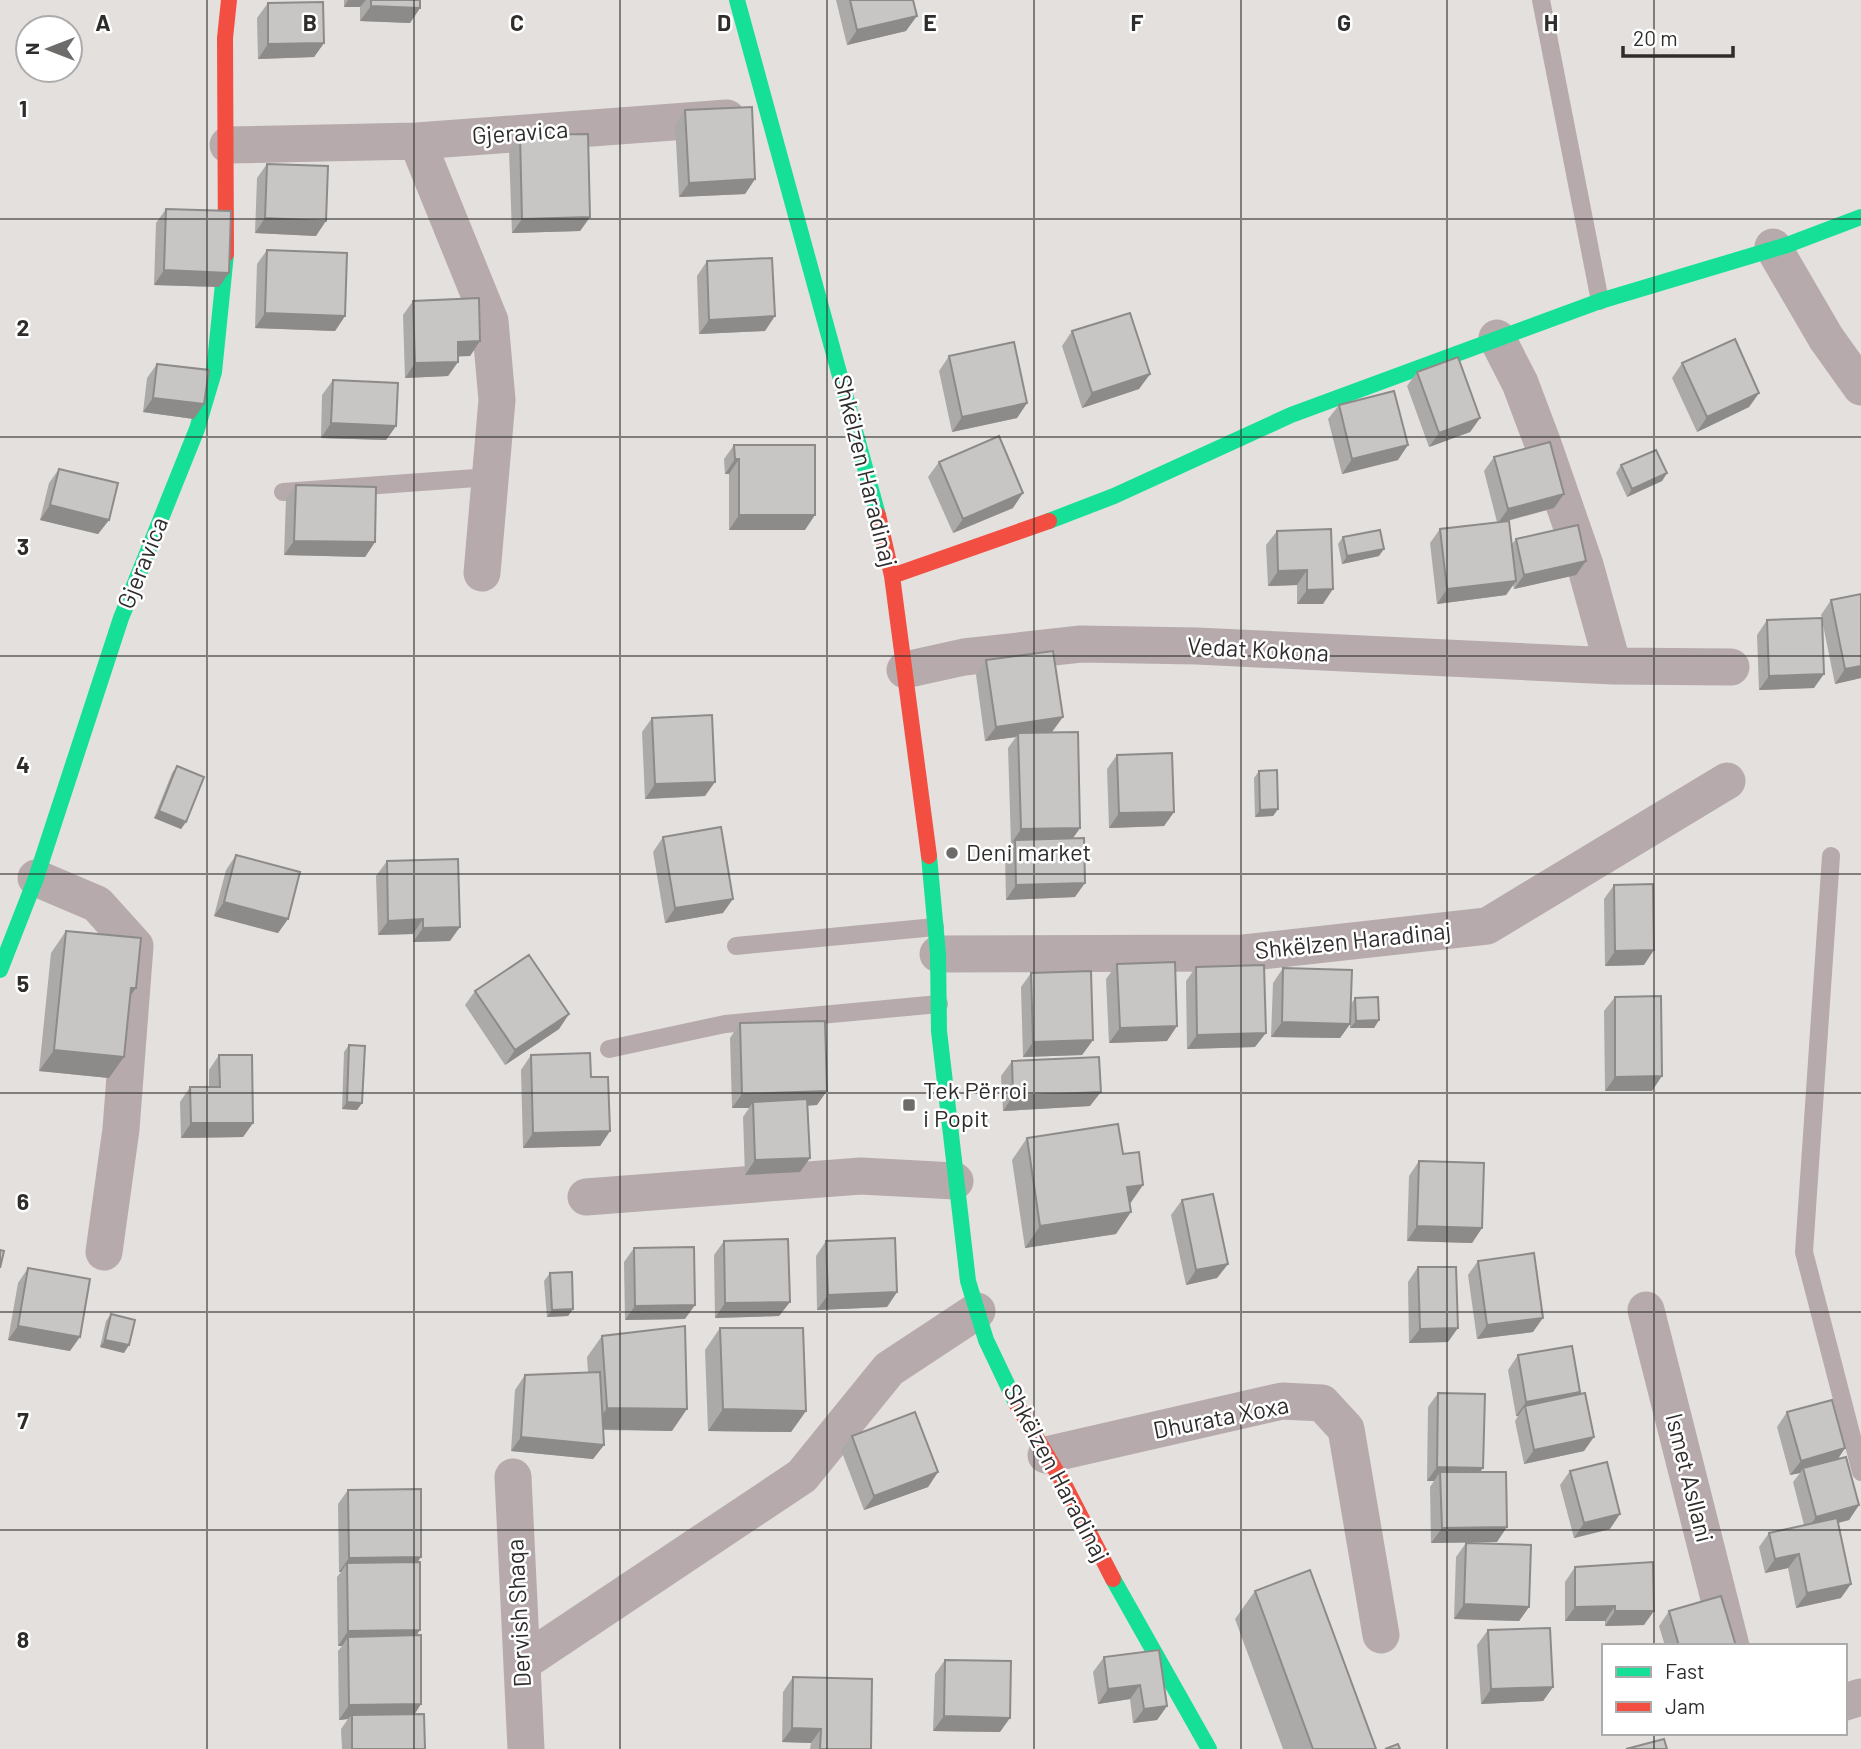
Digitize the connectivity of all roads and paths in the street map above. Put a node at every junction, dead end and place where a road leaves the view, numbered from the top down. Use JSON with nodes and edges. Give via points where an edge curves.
{"nodes":[{"id":1,"x":229,"y":0,"type":"edge"},
{"id":2,"x":737,"y":0,"type":"edge"},
{"id":3,"x":1541,"y":0,"type":"edge"},
{"id":4,"x":770,"y":114,"type":"junction"},
{"id":5,"x":417,"y":141,"type":"junction"},
{"id":6,"x":228,"y":145,"type":"junction"},
{"id":7,"x":1861,"y":217,"type":"edge"},
{"id":8,"x":1773,"y":247,"type":"junction"},
{"id":9,"x":1600,"y":301,"type":"junction"},
{"id":10,"x":1497,"y":338,"type":"junction"},
{"id":11,"x":1861,"y":387,"type":"edge"},
{"id":12,"x":490,"y":477,"type":"junction"},
{"id":13,"x":283,"y":492,"type":"dead end"},
{"id":14,"x":482,"y":573,"type":"dead end"},
{"id":15,"x":892,"y":576,"type":"junction"},
{"id":16,"x":1613,"y":666,"type":"junction"},
{"id":17,"x":1731,"y":667,"type":"dead end"},
{"id":18,"x":905,"y":670,"type":"junction"},
{"id":19,"x":1727,"y":781,"type":"dead end"},
{"id":20,"x":1831,"y":856,"type":"dead end"},
{"id":21,"x":36,"y":878,"type":"junction"},
{"id":22,"x":937,"y":940,"type":"junction"},
{"id":23,"x":736,"y":946,"type":"dead end"},
{"id":24,"x":0,"y":970,"type":"edge"},
{"id":25,"x":939,"y":1004,"type":"junction"},
{"id":26,"x":609,"y":1049,"type":"dead end"},
{"id":27,"x":955,"y":1181,"type":"junction"},
{"id":28,"x":586,"y":1197,"type":"dead end"},
{"id":29,"x":104,"y":1252,"type":"dead end"},
{"id":30,"x":1646,"y":1310,"type":"dead end"},
{"id":31,"x":977,"y":1311,"type":"junction"},
{"id":32,"x":1046,"y":1455,"type":"junction"},
{"id":33,"x":1861,"y":1472,"type":"edge"},
{"id":34,"x":513,"y":1477,"type":"dead end"},
{"id":35,"x":1381,"y":1635,"type":"dead end"},
{"id":36,"x":1730,"y":1644,"type":"edge"},
{"id":37,"x":522,"y":1663,"type":"junction"},
{"id":38,"x":1202,"y":1748,"type":"edge"},
{"id":39,"x":526,"y":1749,"type":"edge"}],
"edges":[{"from":1,"to":6,"type":"street","name":"Gjeravica","via":[[225,38]]},
{"from":2,"to":4,"type":"street","name":"Shkëlzen Haradinaj"},
{"from":3,"to":9,"type":"lane"},
{"from":4,"to":5,"type":"street","name":"Gjeravica"},
{"from":4,"to":15,"type":"street","name":"Shkëlzen Haradinaj"},
{"from":5,"to":6,"type":"street","name":"Gjeravica"},
{"from":5,"to":12,"type":"street","via":[[490,321],[497,400]]},
{"from":6,"to":21,"type":"street","name":"Gjeravica","via":[[228,234],[214,372],[197,429],[121,618]]},
{"from":7,"to":8,"type":"street"},
{"from":8,"to":9,"type":"street"},
{"from":8,"to":11,"type":"street","via":[[1826,338]]},
{"from":9,"to":10,"type":"street"},
{"from":10,"to":15,"type":"street","via":[[1291,415],[1052,520]]},
{"from":10,"to":16,"type":"street","via":[[1520,383],[1585,565]]},
{"from":12,"to":13,"type":"lane"},
{"from":12,"to":14,"type":"street"},
{"from":15,"to":18,"type":"street","name":"Shkëlzen Haradinaj"},
{"from":16,"to":17,"type":"street","name":"Vedat Kokona"},
{"from":16,"to":18,"type":"street","name":"Vedat Kokona","via":[[1081,644],[964,657]]},
{"from":18,"to":22,"type":"street","name":"Shkëlzen Haradinaj"},
{"from":19,"to":22,"type":"street","name":"Shkëlzen Haradinaj","via":[[1487,926],[1244,953]]},
{"from":20,"to":33,"type":"lane","via":[[1804,1252]]},
{"from":21,"to":24,"type":"street","name":"Gjeravica"},
{"from":21,"to":29,"type":"street","via":[[97,904],[135,946],[121,1129]]},
{"from":22,"to":23,"type":"lane"},
{"from":22,"to":25,"type":"street","name":"Shkëlzen Haradinaj"},
{"from":25,"to":26,"type":"lane","via":[[725,1024]]},
{"from":25,"to":27,"type":"street","name":"Shkëlzen Haradinaj"},
{"from":27,"to":28,"type":"street","via":[[861,1176]]},
{"from":27,"to":31,"type":"street","name":"Shkëlzen Haradinaj","via":[[968,1281]]},
{"from":30,"to":36,"type":"street","name":"Ismet Asllani"},
{"from":31,"to":32,"type":"street","name":"Shkëlzen Haradinaj","via":[[1025,1423]]},
{"from":31,"to":37,"type":"street","via":[[889,1369],[802,1476]]},
{"from":32,"to":35,"type":"street","name":"Dhurata Xoxa","via":[[1282,1401],[1322,1403],[1346,1429]]},
{"from":32,"to":38,"type":"street","name":"Shkëlzen Haradinaj"},
{"from":34,"to":37,"type":"street","name":"Dervish Shaqa"},
{"from":37,"to":39,"type":"street","name":"Dervish Shaqa"}]}
